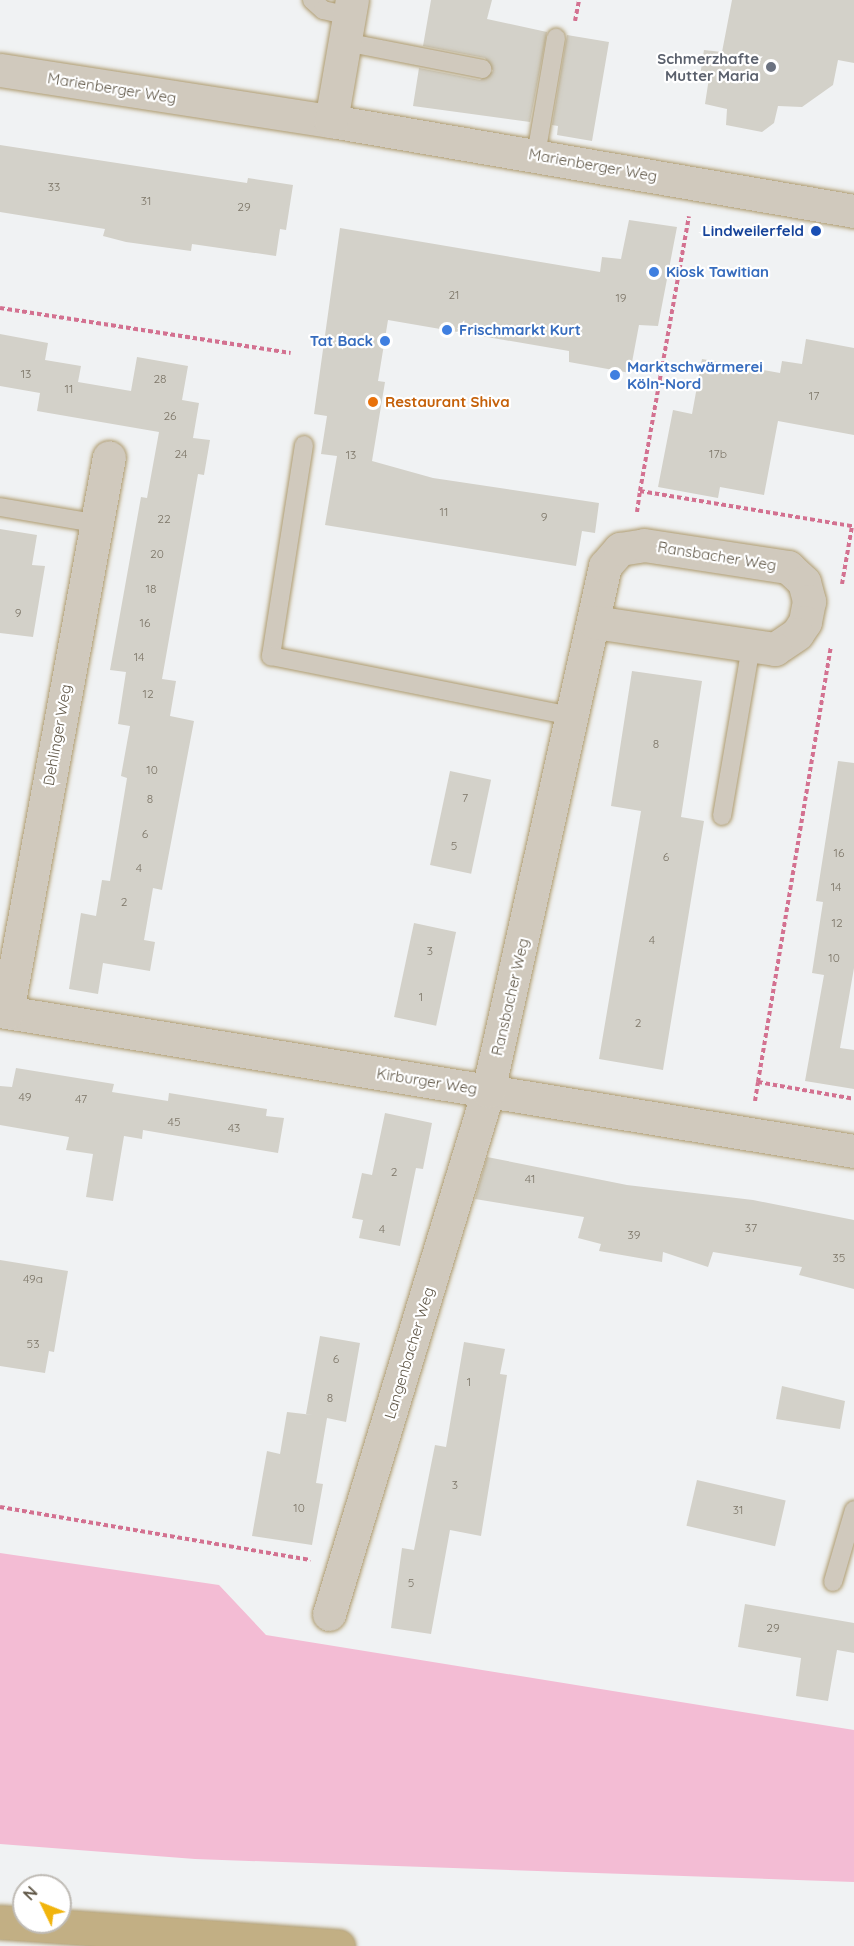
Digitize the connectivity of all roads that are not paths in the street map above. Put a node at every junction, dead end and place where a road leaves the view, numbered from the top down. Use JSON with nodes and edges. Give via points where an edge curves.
{"nodes":[{"id":1,"x":312,"y":0,"type":"edge"},
{"id":2,"x":349,"y":19,"type":"edge"},
{"id":3,"x":556,"y":38,"type":"dead end"},
{"id":4,"x":482,"y":69,"type":"dead end"},
{"id":5,"x":0,"y":70,"type":"edge"},
{"id":6,"x":331,"y":121,"type":"junction"},
{"id":7,"x":536,"y":155,"type":"junction"},
{"id":8,"x":854,"y":211,"type":"edge"},
{"id":9,"x":304,"y":445,"type":"dead end"},
{"id":10,"x":109,"y":457,"type":"dead end"},
{"id":11,"x":0,"y":507,"type":"edge"},
{"id":12,"x":95,"y":523,"type":"junction"},
{"id":13,"x":594,"y":622,"type":"junction"},
{"id":14,"x":752,"y":646,"type":"junction"},
{"id":15,"x":575,"y":717,"type":"junction"},
{"id":16,"x":722,"y":816,"type":"dead end"},
{"id":17,"x":4,"y":1012,"type":"edge"},
{"id":18,"x":488,"y":1091,"type":"junction"},
{"id":19,"x":854,"y":1151,"type":"edge"},
{"id":20,"x":854,"y":1510,"type":"edge"},
{"id":21,"x":833,"y":1582,"type":"dead end"},
{"id":22,"x":329,"y":1614,"type":"dead end"},
{"id":23,"x":0,"y":1922,"type":"edge"},
{"id":24,"x":338,"y":1946,"type":"edge"}],
"edges":[{"from":1,"to":2,"type":"lane","via":[[323,10]]},
{"from":2,"to":4,"type":"lane"},
{"from":2,"to":6,"type":"street"},
{"from":3,"to":7,"type":"lane"},
{"from":5,"to":6,"type":"street","name":"Marienberger Weg"},
{"from":6,"to":7,"type":"street","name":"Marienberger Weg"},
{"from":7,"to":8,"type":"street","name":"Marienberger Weg"},
{"from":9,"to":15,"type":"lane","via":[[271,656]]},
{"from":10,"to":12,"type":"street","name":"Dehlinger Weg"},
{"from":11,"to":12,"type":"lane"},
{"from":12,"to":17,"type":"street","name":"Dehlinger Weg"},
{"from":13,"to":14,"type":"street","name":"Ransbacher Weg"},
{"from":13,"to":14,"type":"street","name":"Ransbacher Weg","via":[[605,566],[612,556],[631,546],[788,567],[798,573],[809,601],[805,622],[786,644],[775,649]]},
{"from":13,"to":15,"type":"street","name":"Ransbacher Weg"},
{"from":14,"to":16,"type":"lane"},
{"from":15,"to":18,"type":"street","name":"Ransbacher Weg"},
{"from":17,"to":18,"type":"street","name":"Kirburger Weg"},
{"from":18,"to":19,"type":"street","name":"Kirburger Weg"},
{"from":18,"to":22,"type":"street","name":"Langenbacher Weg"},
{"from":20,"to":21,"type":"lane"},
{"from":23,"to":24,"type":"highway"}]}
